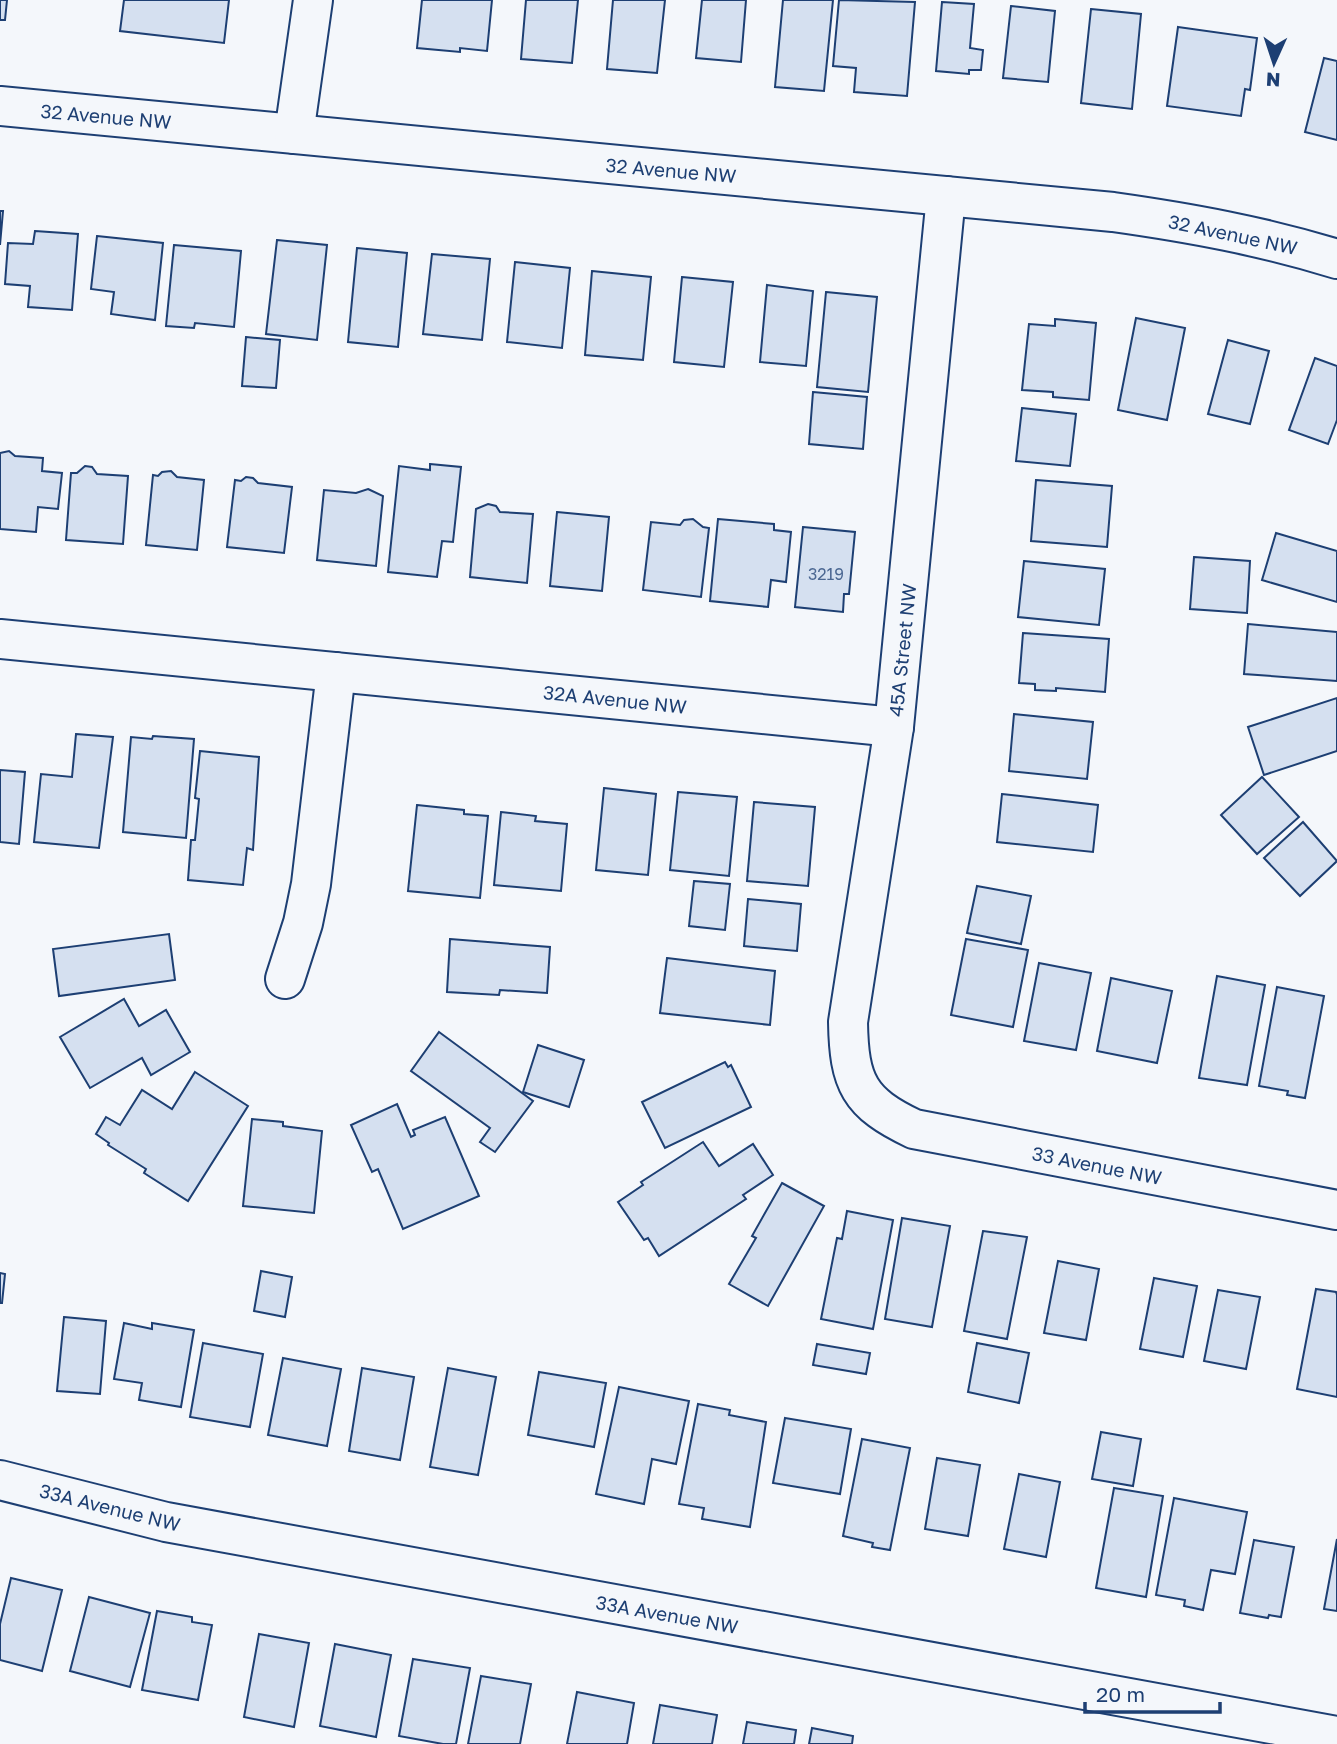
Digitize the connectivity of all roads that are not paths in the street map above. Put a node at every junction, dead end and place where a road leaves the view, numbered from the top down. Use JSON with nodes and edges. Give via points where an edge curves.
{"nodes":[{"id":1,"x":313,"y":0,"type":"edge"},
{"id":2,"x":0,"y":106,"type":"edge"},
{"id":3,"x":294,"y":134,"type":"junction"},
{"id":4,"x":946,"y":196,"type":"junction"},
{"id":5,"x":1337,"y":259,"type":"edge"},
{"id":6,"x":0,"y":639,"type":"edge"},
{"id":7,"x":336,"y":672,"type":"junction"},
{"id":8,"x":894,"y":727,"type":"junction"},
{"id":9,"x":285,"y":979,"type":"dead end"},
{"id":10,"x":866,"y":1099,"type":"joint"},
{"id":11,"x":1337,"y":1210,"type":"edge"},
{"id":12,"x":0,"y":1480,"type":"edge"},
{"id":13,"x":1337,"y":1736,"type":"edge"}],
"edges":[{"from":1,"to":3,"type":"street"},
{"from":2,"to":3,"type":"street","name":"32 Avenue NW"},
{"from":3,"to":4,"type":"street","name":"32 Avenue NW"},
{"from":4,"to":5,"type":"street","name":"32 Avenue NW","via":[[1196,224]]},
{"from":4,"to":8,"type":"street","name":"45A Street NW"},
{"from":6,"to":7,"type":"street","name":"32A Avenue NW"},
{"from":7,"to":8,"type":"street","name":"32A Avenue NW"},
{"from":7,"to":9,"type":"street","via":[[311,884]]},
{"from":8,"to":10,"type":"street","name":"45A Street NW","via":[[848,1022],[848,1049]]},
{"from":10,"to":11,"type":"street","name":"33 Avenue NW","via":[[888,1117],[914,1129]]},
{"from":12,"to":13,"type":"street","name":"33A Avenue NW","via":[[166,1522]]}]}
